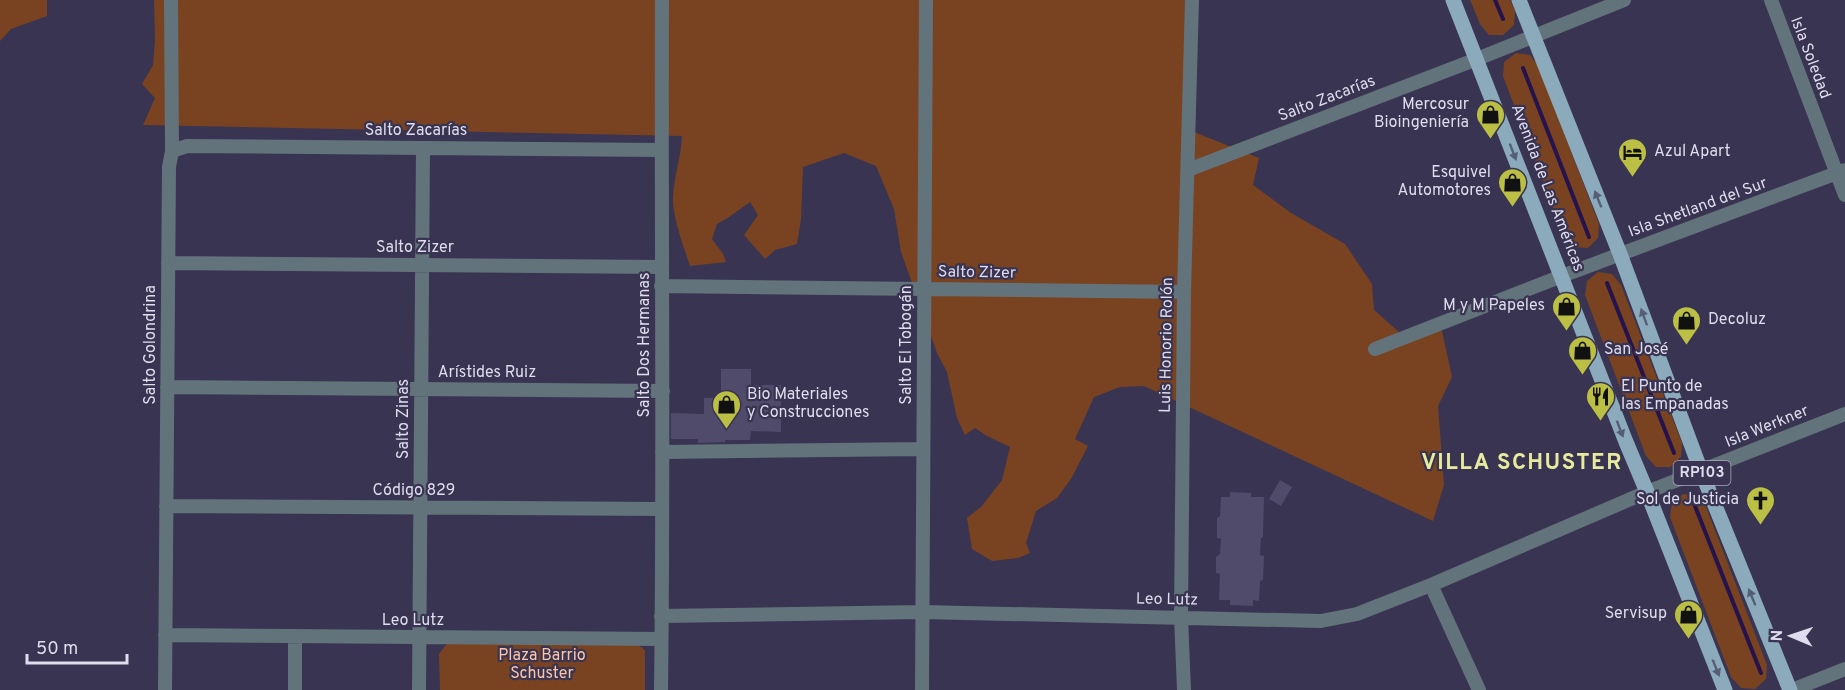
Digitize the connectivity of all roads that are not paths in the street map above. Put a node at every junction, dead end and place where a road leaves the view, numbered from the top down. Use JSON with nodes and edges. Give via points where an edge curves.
{"nodes":[{"id":1,"x":171,"y":0,"type":"edge"},
{"id":2,"x":662,"y":0,"type":"edge"},
{"id":3,"x":926,"y":0,"type":"edge"},
{"id":4,"x":1192,"y":0,"type":"edge"},
{"id":5,"x":1453,"y":0,"type":"edge"},
{"id":6,"x":1520,"y":0,"type":"edge"},
{"id":7,"x":1624,"y":0,"type":"edge"},
{"id":8,"x":1771,"y":0,"type":"edge"},
{"id":9,"x":1534,"y":36,"type":"junction"},
{"id":10,"x":1477,"y":59,"type":"junction"},
{"id":11,"x":423,"y":148,"type":"junction"},
{"id":12,"x":661,"y":150,"type":"junction"},
{"id":13,"x":172,"y":151,"type":"junction"},
{"id":14,"x":1188,"y":170,"type":"junction"},
{"id":15,"x":1841,"y":172,"type":"edge"},
{"id":16,"x":1845,"y":195,"type":"edge"},
{"id":17,"x":1620,"y":254,"type":"junction"},
{"id":18,"x":168,"y":263,"type":"junction"},
{"id":19,"x":422,"y":265,"type":"junction"},
{"id":20,"x":661,"y":267,"type":"junction"},
{"id":21,"x":1562,"y":276,"type":"junction"},
{"id":22,"x":661,"y":286,"type":"junction"},
{"id":23,"x":924,"y":289,"type":"junction"},
{"id":24,"x":1184,"y":292,"type":"junction"},
{"id":25,"x":1376,"y":349,"type":"dead end"},
{"id":26,"x":167,"y":387,"type":"junction"},
{"id":27,"x":421,"y":389,"type":"junction"},
{"id":28,"x":663,"y":391,"type":"junction"},
{"id":29,"x":1845,"y":414,"type":"edge"},
{"id":30,"x":923,"y":449,"type":"junction"},
{"id":31,"x":662,"y":452,"type":"junction"},
{"id":32,"x":1701,"y":471,"type":"junction"},
{"id":33,"x":1647,"y":492,"type":"junction"},
{"id":34,"x":166,"y":506,"type":"junction"},
{"id":35,"x":420,"y":507,"type":"junction"},
{"id":36,"x":662,"y":509,"type":"junction"},
{"id":37,"x":1431,"y":585,"type":"junction"},
{"id":38,"x":922,"y":612,"type":"junction"},
{"id":39,"x":661,"y":616,"type":"junction"},
{"id":40,"x":1180,"y":617,"type":"junction"},
{"id":41,"x":165,"y":635,"type":"junction"},
{"id":42,"x":295,"y":637,"type":"junction"},
{"id":43,"x":419,"y":638,"type":"junction"},
{"id":44,"x":661,"y":639,"type":"junction"},
{"id":45,"x":1845,"y":669,"type":"edge"},
{"id":46,"x":165,"y":690,"type":"edge"},
{"id":47,"x":295,"y":690,"type":"edge"},
{"id":48,"x":419,"y":690,"type":"edge"},
{"id":49,"x":661,"y":690,"type":"edge"},
{"id":50,"x":922,"y":690,"type":"edge"},
{"id":51,"x":1184,"y":690,"type":"edge"},
{"id":52,"x":1479,"y":690,"type":"edge"},
{"id":53,"x":1725,"y":690,"type":"edge"},
{"id":54,"x":1791,"y":690,"type":"edge"}],
"edges":[{"from":1,"to":13,"type":"street","name":"Salto Golondrina"},
{"from":2,"to":12,"type":"street","name":"Salto Dos Hermanas"},
{"from":3,"to":23,"type":"street","name":"Salto El Tobogán"},
{"from":4,"to":14,"type":"street","name":"Luis Honorio Rolón"},
{"from":5,"to":10,"type":"main road","name":"Avenida de Las Américas"},
{"from":6,"to":9,"type":"main road","number":"RP103"},
{"from":7,"to":9,"type":"street","name":"Salto Zacarías"},
{"from":8,"to":15,"type":"street","name":"Isla Soledad"},
{"from":9,"to":10,"type":"street","name":"Salto Zacarías"},
{"from":17,"to":9,"type":"main road","number":"RP103","one_way":true},
{"from":10,"to":14,"type":"street","name":"Salto Zacarías"},
{"from":10,"to":21,"type":"main road","name":"Avenida de Las Américas","one_way":true},
{"from":11,"to":12,"type":"street","name":"Salto Zacarías"},
{"from":11,"to":13,"type":"street","name":"Salto Zacarías","via":[[187,146]]},
{"from":11,"to":19,"type":"street","name":"Salto Zinas"},
{"from":12,"to":20,"type":"street","name":"Salto Dos Hermanas"},
{"from":13,"to":18,"type":"street","name":"Salto Golondrina"},
{"from":14,"to":24,"type":"street","name":"Luis Honorio Rolón"},
{"from":15,"to":16,"type":"street","name":"Isla Soledad"},
{"from":15,"to":17,"type":"street","name":"Isla Shetland del Sur"},
{"from":17,"to":21,"type":"street","name":"Isla Shetland del Sur"},
{"from":32,"to":17,"type":"main road","number":"RP103","one_way":true},
{"from":18,"to":19,"type":"street","name":"Salto Zizer"},
{"from":18,"to":26,"type":"street","name":"Salto Golondrina"},
{"from":19,"to":20,"type":"street","name":"Salto Zizer"},
{"from":19,"to":27,"type":"street","name":"Salto Zinas"},
{"from":20,"to":22,"type":"street","name":"Salto Dos Hermanas"},
{"from":21,"to":25,"type":"street"},
{"from":21,"to":33,"type":"main road","name":"Avenida de Las Américas","one_way":true},
{"from":22,"to":23,"type":"street","name":"Salto Zizer"},
{"from":22,"to":28,"type":"street","name":"Salto Dos Hermanas"},
{"from":23,"to":24,"type":"street","name":"Salto Zizer"},
{"from":23,"to":30,"type":"street","name":"Salto El Tobogán"},
{"from":24,"to":40,"type":"street","name":"Luis Honorio Rolón"},
{"from":26,"to":27,"type":"street","name":"Arístides Ruiz"},
{"from":26,"to":34,"type":"street","name":"Salto Golondrina"},
{"from":27,"to":28,"type":"street","name":"Arístides Ruiz"},
{"from":27,"to":35,"type":"street","name":"Salto Zinas"},
{"from":28,"to":31,"type":"street","name":"Salto Dos Hermanas"},
{"from":29,"to":32,"type":"street","name":"Isla Werkner"},
{"from":30,"to":31,"type":"street"},
{"from":30,"to":38,"type":"street","name":"Salto El Tobogán"},
{"from":31,"to":36,"type":"street","name":"Salto Dos Hermanas"},
{"from":32,"to":33,"type":"street","name":"Isla Werkner"},
{"from":54,"to":32,"type":"main road","number":"RP103","one_way":true},
{"from":33,"to":37,"type":"street","name":"Leo Lutz"},
{"from":33,"to":53,"type":"main road","name":"Avenida de Las Américas","one_way":true},
{"from":34,"to":35,"type":"street","name":"Código 829"},
{"from":34,"to":41,"type":"street","name":"Salto Golondrina"},
{"from":35,"to":36,"type":"street","name":"Código 829"},
{"from":35,"to":43,"type":"street","name":"Salto Zinas"},
{"from":36,"to":39,"type":"street","name":"Salto Dos Hermanas"},
{"from":37,"to":40,"type":"street","name":"Leo Lutz","via":[[1357,614],[1321,621]]},
{"from":37,"to":52,"type":"street"},
{"from":38,"to":39,"type":"street","name":"Leo Lutz"},
{"from":38,"to":40,"type":"street","name":"Leo Lutz"},
{"from":38,"to":50,"type":"street","name":"Salto El Tobogán"},
{"from":39,"to":44,"type":"street","name":"Salto Dos Hermanas"},
{"from":40,"to":51,"type":"street","name":"Luis Honorio Rolón"},
{"from":41,"to":42,"type":"street","name":"Leo Lutz"},
{"from":41,"to":46,"type":"street","name":"Salto Golondrina"},
{"from":42,"to":43,"type":"street","name":"Leo Lutz"},
{"from":42,"to":47,"type":"street"},
{"from":43,"to":44,"type":"street","name":"Leo Lutz"},
{"from":43,"to":48,"type":"street","name":"Salto Zinas"},
{"from":44,"to":49,"type":"street","name":"Salto Dos Hermanas"},
{"from":45,"to":54,"type":"street"}]}
